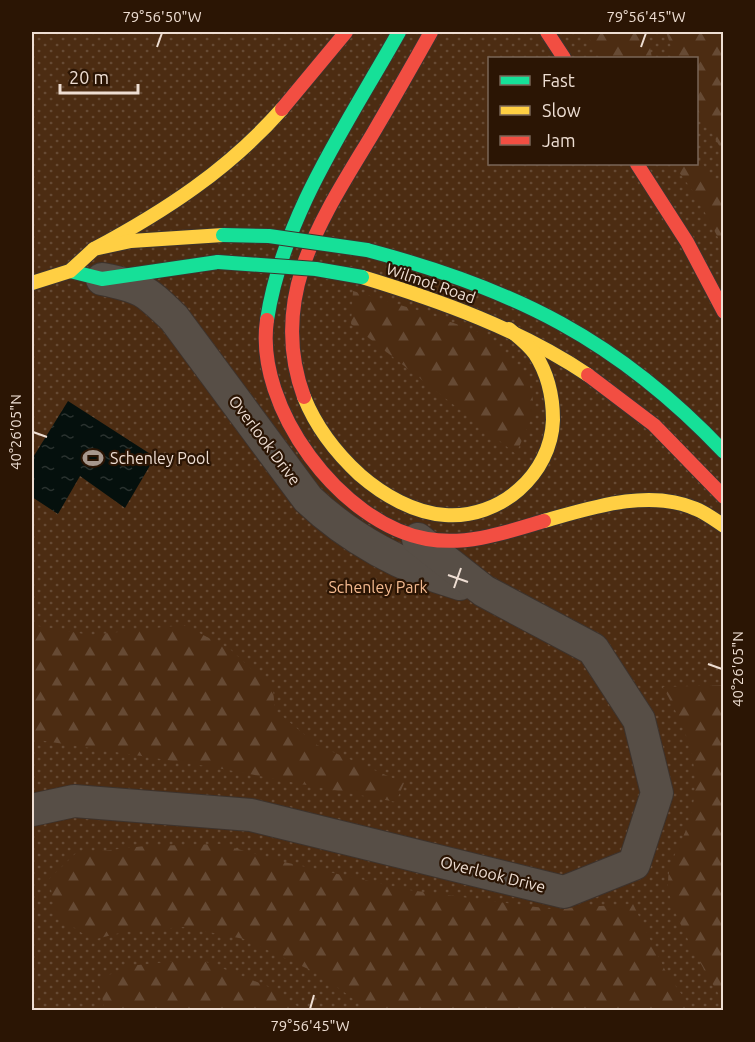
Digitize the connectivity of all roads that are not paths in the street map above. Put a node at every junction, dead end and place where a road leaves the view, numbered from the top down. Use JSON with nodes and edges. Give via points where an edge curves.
{"nodes":[{"id":1,"x":346,"y":32,"type":"edge"},
{"id":2,"x":399,"y":32,"type":"edge"},
{"id":3,"x":431,"y":32,"type":"edge"},
{"id":4,"x":547,"y":32,"type":"edge"},
{"id":5,"x":563,"y":57,"type":"edge"},
{"id":6,"x":638,"y":165,"type":"edge"},
{"id":7,"x":98,"y":264,"type":"junction"},
{"id":8,"x":70,"y":271,"type":"junction"},
{"id":9,"x":32,"y":283,"type":"edge"},
{"id":10,"x":723,"y":312,"type":"edge"},
{"id":11,"x":508,"y":329,"type":"junction"},
{"id":12,"x":723,"y":452,"type":"edge"},
{"id":13,"x":723,"y":497,"type":"edge"},
{"id":14,"x":723,"y":526,"type":"edge"},
{"id":15,"x":418,"y":538,"type":"junction"},
{"id":16,"x":484,"y":591,"type":"junction"},
{"id":17,"x":32,"y":810,"type":"edge"}],
"edges":[{"from":1,"to":7,"type":"main road","via":[[247,147],[209,180],[149,219]]},
{"from":2,"to":15,"type":"main road","via":[[285,242],[272,276],[265,342],[270,375],[283,409],[312,461],[360,507],[387,525]]},
{"from":3,"to":11,"type":"main road","via":[[309,245],[293,298],[291,329],[302,392],[330,444],[368,483],[391,498],[446,515],[490,509],[518,494],[537,472],[551,439],[554,417],[548,382],[540,364],[532,350]]},
{"from":4,"to":5,"type":"main road"},
{"from":6,"to":10,"type":"main road","via":[[687,242]]},
{"from":7,"to":8,"type":"main road","name":"Wilmot Road"},
{"from":7,"to":8,"type":"main road"},
{"from":7,"to":11,"type":"main road","name":"Wilmot Road","bridge":true,"via":[[218,262],[316,269],[421,294]]},
{"from":7,"to":12,"type":"main road","name":"Wilmot Road","bridge":true,"via":[[154,239],[223,235],[269,236],[367,250],[416,262],[459,276],[567,325],[672,402]]},
{"from":7,"to":16,"type":"street","name":"Overlook Drive","via":[[136,286],[174,318],[308,499],[333,522],[389,555],[444,580]]},
{"from":8,"to":9,"type":"main road"},
{"from":11,"to":13,"type":"main road","name":"Wilmot Road","via":[[564,360],[643,416]]},
{"from":14,"to":15,"type":"main road","via":[[708,513],[675,502],[636,500],[603,504],[524,529],[462,541]]},
{"from":15,"to":16,"type":"street","name":"Overlook Drive"},
{"from":16,"to":17,"type":"street","name":"Overlook Drive","via":[[593,650],[639,720],[657,793],[634,864],[564,892],[251,814],[74,801]]}]}
